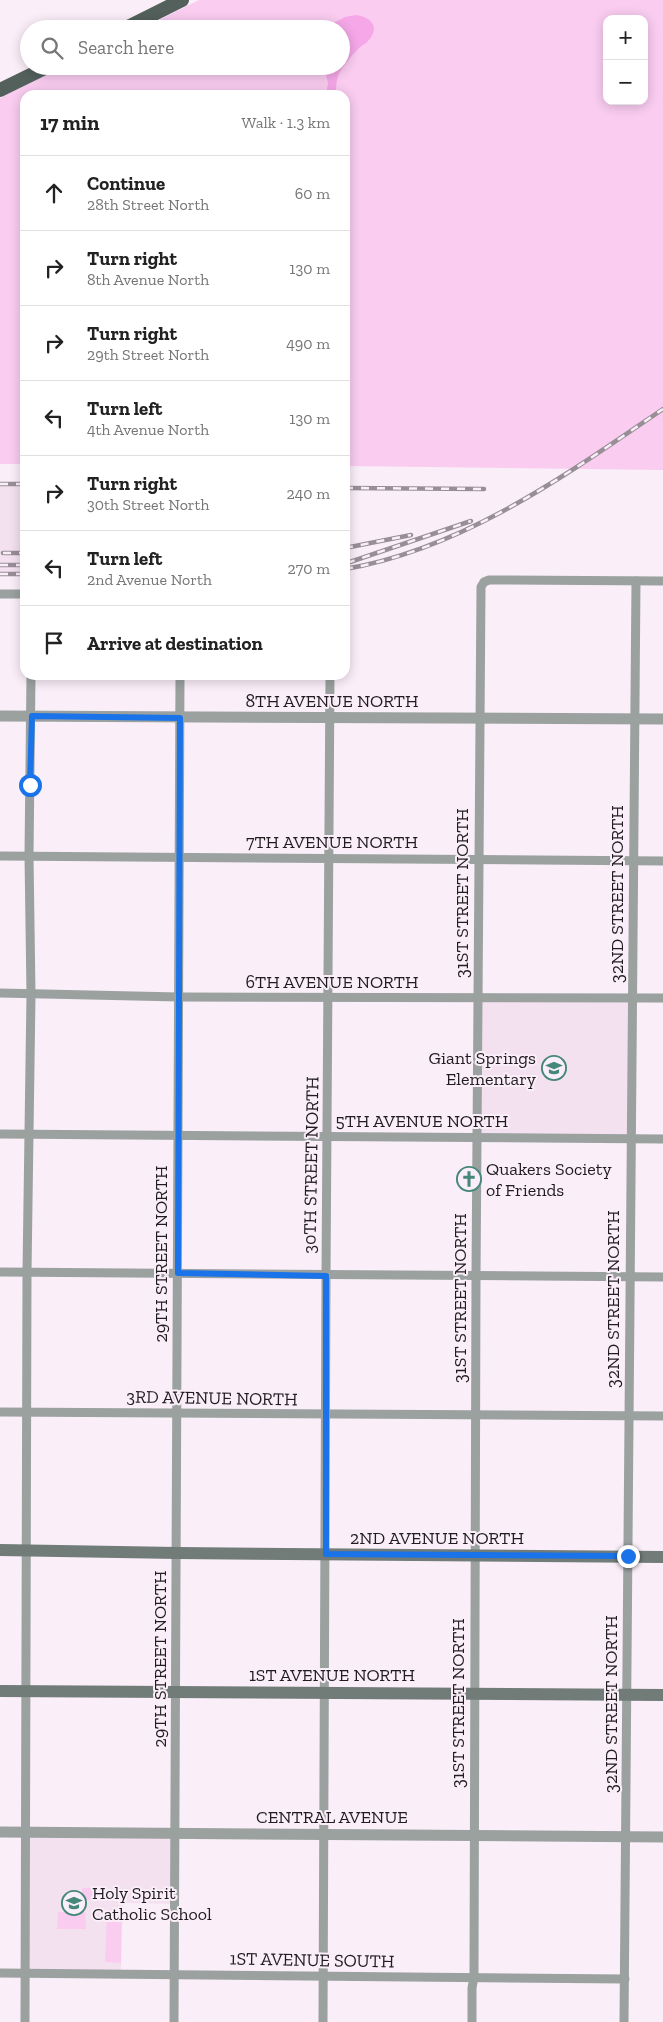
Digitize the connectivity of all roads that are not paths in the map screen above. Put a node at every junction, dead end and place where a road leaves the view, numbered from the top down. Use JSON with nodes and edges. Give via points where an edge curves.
{"nodes":[{"id":1,"x":182,"y":0,"type":"edge"},
{"id":2,"x":142,"y":20,"type":"edge"},
{"id":3,"x":31,"y":75,"type":"edge"},
{"id":4,"x":0,"y":90,"type":"edge"},
{"id":5,"x":636,"y":581,"type":"junction"},
{"id":6,"x":663,"y":581,"type":"edge"},
{"id":7,"x":0,"y":594,"type":"edge"},
{"id":8,"x":20,"y":594,"type":"edge"},
{"id":9,"x":31,"y":680,"type":"edge"},
{"id":10,"x":180,"y":680,"type":"edge"},
{"id":11,"x":330,"y":680,"type":"edge"},
{"id":12,"x":0,"y":716,"type":"edge"},
{"id":13,"x":32,"y":716,"type":"junction"},
{"id":14,"x":180,"y":718,"type":"junction"},
{"id":15,"x":330,"y":718,"type":"junction"},
{"id":16,"x":479,"y":719,"type":"junction"},
{"id":17,"x":634,"y":719,"type":"junction"},
{"id":18,"x":663,"y":719,"type":"edge"},
{"id":19,"x":0,"y":856,"type":"edge"},
{"id":20,"x":29,"y":856,"type":"junction"},
{"id":21,"x":180,"y":858,"type":"junction"},
{"id":22,"x":329,"y":858,"type":"junction"},
{"id":23,"x":478,"y":859,"type":"junction"},
{"id":24,"x":634,"y":860,"type":"junction"},
{"id":25,"x":663,"y":861,"type":"edge"},
{"id":26,"x":0,"y":993,"type":"edge"},
{"id":27,"x":31,"y":994,"type":"junction"},
{"id":28,"x":179,"y":997,"type":"junction"},
{"id":29,"x":328,"y":998,"type":"junction"},
{"id":30,"x":633,"y":998,"type":"junction"},
{"id":31,"x":663,"y":998,"type":"edge"},
{"id":32,"x":477,"y":999,"type":"junction"},
{"id":33,"x":0,"y":1134,"type":"edge"},
{"id":34,"x":30,"y":1134,"type":"junction"},
{"id":35,"x":178,"y":1135,"type":"junction"},
{"id":36,"x":328,"y":1136,"type":"junction"},
{"id":37,"x":476,"y":1138,"type":"junction"},
{"id":38,"x":631,"y":1138,"type":"junction"},
{"id":39,"x":663,"y":1139,"type":"edge"},
{"id":40,"x":0,"y":1272,"type":"edge"},
{"id":41,"x":28,"y":1272,"type":"junction"},
{"id":42,"x":178,"y":1273,"type":"junction"},
{"id":43,"x":476,"y":1275,"type":"junction"},
{"id":44,"x":326,"y":1276,"type":"junction"},
{"id":45,"x":629,"y":1277,"type":"junction"},
{"id":46,"x":663,"y":1277,"type":"edge"},
{"id":47,"x":0,"y":1412,"type":"edge"},
{"id":48,"x":28,"y":1412,"type":"junction"},
{"id":49,"x":177,"y":1414,"type":"junction"},
{"id":50,"x":326,"y":1415,"type":"junction"},
{"id":51,"x":477,"y":1415,"type":"junction"},
{"id":52,"x":629,"y":1416,"type":"junction"},
{"id":53,"x":663,"y":1416,"type":"edge"},
{"id":54,"x":0,"y":1550,"type":"edge"},
{"id":55,"x":27,"y":1550,"type":"junction"},
{"id":56,"x":176,"y":1553,"type":"junction"},
{"id":57,"x":326,"y":1554,"type":"junction"},
{"id":58,"x":475,"y":1555,"type":"junction"},
{"id":59,"x":628,"y":1556,"type":"junction"},
{"id":60,"x":663,"y":1556,"type":"edge"},
{"id":61,"x":0,"y":1691,"type":"edge"},
{"id":62,"x":26,"y":1691,"type":"junction"},
{"id":63,"x":176,"y":1692,"type":"junction"},
{"id":64,"x":325,"y":1692,"type":"junction"},
{"id":65,"x":474,"y":1694,"type":"junction"},
{"id":66,"x":628,"y":1695,"type":"junction"},
{"id":67,"x":663,"y":1695,"type":"edge"},
{"id":68,"x":0,"y":1832,"type":"edge"},
{"id":69,"x":26,"y":1832,"type":"junction"},
{"id":70,"x":176,"y":1834,"type":"junction"},
{"id":71,"x":324,"y":1834,"type":"junction"},
{"id":72,"x":474,"y":1835,"type":"junction"},
{"id":73,"x":626,"y":1836,"type":"junction"},
{"id":74,"x":663,"y":1837,"type":"edge"},
{"id":75,"x":0,"y":1973,"type":"edge"},
{"id":76,"x":25,"y":1973,"type":"junction"},
{"id":77,"x":174,"y":1975,"type":"junction"},
{"id":78,"x":324,"y":1977,"type":"junction"},
{"id":79,"x":474,"y":1978,"type":"junction"},
{"id":80,"x":625,"y":1979,"type":"junction"},
{"id":81,"x":25,"y":2022,"type":"edge"},
{"id":82,"x":174,"y":2022,"type":"edge"},
{"id":83,"x":324,"y":2022,"type":"edge"},
{"id":84,"x":472,"y":2022,"type":"edge"},
{"id":85,"x":624,"y":2022,"type":"edge"}],
"edges":[{"from":1,"to":2,"type":"main road"},
{"from":3,"to":4,"type":"main road"},
{"from":5,"to":6,"type":"street"},
{"from":5,"to":16,"type":"street","name":"31ST STREET NORTH","via":[[484,582],[481,587]]},
{"from":5,"to":17,"type":"street","name":"32ND STREET NORTH"},
{"from":7,"to":8,"type":"street"},
{"from":9,"to":13,"type":"street"},
{"from":10,"to":14,"type":"street","name":"29TH STREET NORTH"},
{"from":11,"to":15,"type":"street","name":"30TH STREET NORTH"},
{"from":12,"to":13,"type":"street","name":"8TH AVENUE NORTH"},
{"from":13,"to":14,"type":"street","name":"8TH AVENUE NORTH"},
{"from":13,"to":20,"type":"street"},
{"from":14,"to":15,"type":"street","name":"8TH AVENUE NORTH"},
{"from":14,"to":21,"type":"street","name":"29TH STREET NORTH"},
{"from":15,"to":16,"type":"street","name":"8TH AVENUE NORTH"},
{"from":15,"to":22,"type":"street","name":"30TH STREET NORTH"},
{"from":16,"to":17,"type":"street","name":"8TH AVENUE NORTH"},
{"from":16,"to":23,"type":"street","name":"31ST STREET NORTH"},
{"from":17,"to":18,"type":"street","name":"8TH AVENUE NORTH"},
{"from":17,"to":24,"type":"street","name":"32ND STREET NORTH"},
{"from":19,"to":20,"type":"street","name":"7TH AVENUE NORTH"},
{"from":20,"to":21,"type":"street","name":"7TH AVENUE NORTH"},
{"from":20,"to":27,"type":"street"},
{"from":21,"to":22,"type":"street","name":"7TH AVENUE NORTH"},
{"from":21,"to":28,"type":"street","name":"29TH STREET NORTH"},
{"from":22,"to":23,"type":"street","name":"7TH AVENUE NORTH"},
{"from":22,"to":29,"type":"street","name":"30TH STREET NORTH"},
{"from":23,"to":24,"type":"street","name":"7TH AVENUE NORTH"},
{"from":23,"to":32,"type":"street","name":"31ST STREET NORTH"},
{"from":24,"to":25,"type":"street","name":"7TH AVENUE NORTH"},
{"from":24,"to":30,"type":"street","name":"32ND STREET NORTH"},
{"from":26,"to":27,"type":"street","name":"6TH AVENUE NORTH"},
{"from":27,"to":28,"type":"street","name":"6TH AVENUE NORTH"},
{"from":27,"to":34,"type":"street"},
{"from":28,"to":29,"type":"street","name":"6TH AVENUE NORTH"},
{"from":28,"to":35,"type":"street","name":"29TH STREET NORTH"},
{"from":29,"to":32,"type":"street","name":"6TH AVENUE NORTH"},
{"from":29,"to":36,"type":"street","name":"30TH STREET NORTH"},
{"from":30,"to":31,"type":"street","name":"6TH AVENUE NORTH"},
{"from":30,"to":32,"type":"street","name":"6TH AVENUE NORTH"},
{"from":30,"to":38,"type":"street","name":"32ND STREET NORTH"},
{"from":32,"to":37,"type":"street","name":"31ST STREET NORTH"},
{"from":33,"to":34,"type":"street","name":"5TH AVENUE NORTH"},
{"from":34,"to":35,"type":"street","name":"5TH AVENUE NORTH"},
{"from":34,"to":41,"type":"street"},
{"from":35,"to":36,"type":"street","name":"5TH AVENUE NORTH"},
{"from":35,"to":42,"type":"street","name":"29TH STREET NORTH"},
{"from":36,"to":37,"type":"street","name":"5TH AVENUE NORTH"},
{"from":36,"to":44,"type":"street","name":"30TH STREET NORTH"},
{"from":37,"to":38,"type":"street","name":"5TH AVENUE NORTH"},
{"from":37,"to":43,"type":"street","name":"31ST STREET NORTH"},
{"from":38,"to":39,"type":"street","name":"5TH AVENUE NORTH"},
{"from":38,"to":45,"type":"street","name":"32ND STREET NORTH"},
{"from":40,"to":41,"type":"street"},
{"from":41,"to":42,"type":"street"},
{"from":41,"to":48,"type":"street"},
{"from":42,"to":44,"type":"street"},
{"from":42,"to":49,"type":"street","name":"29TH STREET NORTH"},
{"from":43,"to":44,"type":"street"},
{"from":43,"to":45,"type":"street"},
{"from":43,"to":51,"type":"street","name":"31ST STREET NORTH"},
{"from":44,"to":50,"type":"street","name":"30TH STREET NORTH"},
{"from":45,"to":46,"type":"street"},
{"from":45,"to":52,"type":"street","name":"32ND STREET NORTH"},
{"from":47,"to":48,"type":"street","name":"3RD AVENUE NORTH"},
{"from":48,"to":49,"type":"street","name":"3RD AVENUE NORTH"},
{"from":48,"to":55,"type":"street"},
{"from":49,"to":50,"type":"street","name":"3RD AVENUE NORTH"},
{"from":49,"to":56,"type":"street","name":"29TH STREET NORTH"},
{"from":50,"to":51,"type":"street","name":"3RD AVENUE NORTH"},
{"from":50,"to":57,"type":"street","name":"30TH STREET NORTH"},
{"from":51,"to":52,"type":"street","name":"3RD AVENUE NORTH"},
{"from":51,"to":58,"type":"street","name":"31ST STREET NORTH"},
{"from":52,"to":53,"type":"street","name":"3RD AVENUE NORTH"},
{"from":52,"to":59,"type":"street","name":"32ND STREET NORTH"},
{"from":54,"to":55,"type":"main road","name":"2ND AVENUE NORTH"},
{"from":55,"to":56,"type":"main road","name":"2ND AVENUE NORTH"},
{"from":55,"to":62,"type":"street"},
{"from":56,"to":57,"type":"main road","name":"2ND AVENUE NORTH"},
{"from":56,"to":63,"type":"street","name":"29TH STREET NORTH"},
{"from":57,"to":58,"type":"main road","name":"2ND AVENUE NORTH"},
{"from":57,"to":64,"type":"street","name":"30TH STREET NORTH"},
{"from":58,"to":59,"type":"main road","name":"2ND AVENUE NORTH"},
{"from":58,"to":65,"type":"street","name":"31ST STREET NORTH"},
{"from":59,"to":60,"type":"main road","name":"2ND AVENUE NORTH"},
{"from":59,"to":66,"type":"street","name":"32ND STREET NORTH"},
{"from":61,"to":62,"type":"main road","name":"1ST AVENUE NORTH"},
{"from":62,"to":63,"type":"main road","name":"1ST AVENUE NORTH"},
{"from":62,"to":69,"type":"street"},
{"from":63,"to":64,"type":"main road","name":"1ST AVENUE NORTH"},
{"from":63,"to":70,"type":"street","name":"29TH STREET NORTH"},
{"from":64,"to":65,"type":"main road","name":"1ST AVENUE NORTH"},
{"from":64,"to":71,"type":"street","name":"30TH STREET NORTH"},
{"from":65,"to":66,"type":"main road","name":"1ST AVENUE NORTH"},
{"from":65,"to":72,"type":"street","name":"31ST STREET NORTH"},
{"from":66,"to":67,"type":"main road","name":"1ST AVENUE NORTH"},
{"from":66,"to":73,"type":"street","name":"32ND STREET NORTH"},
{"from":68,"to":69,"type":"street","name":"CENTRAL AVENUE"},
{"from":69,"to":70,"type":"street","name":"CENTRAL AVENUE"},
{"from":69,"to":76,"type":"street"},
{"from":70,"to":71,"type":"street","name":"CENTRAL AVENUE"},
{"from":70,"to":77,"type":"street","name":"29TH STREET NORTH"},
{"from":71,"to":72,"type":"street","name":"CENTRAL AVENUE"},
{"from":71,"to":78,"type":"street","name":"30TH STREET NORTH"},
{"from":72,"to":73,"type":"street","name":"CENTRAL AVENUE"},
{"from":72,"to":79,"type":"street","name":"31ST STREET NORTH"},
{"from":73,"to":74,"type":"street","name":"CENTRAL AVENUE"},
{"from":73,"to":80,"type":"street","name":"32ND STREET NORTH"},
{"from":75,"to":76,"type":"street","name":"1ST AVENUE SOUTH"},
{"from":76,"to":77,"type":"street","name":"1ST AVENUE SOUTH"},
{"from":76,"to":81,"type":"street"},
{"from":77,"to":78,"type":"street","name":"1ST AVENUE SOUTH"},
{"from":77,"to":82,"type":"street","name":"29TH STREET NORTH"},
{"from":78,"to":79,"type":"street","name":"1ST AVENUE SOUTH"},
{"from":78,"to":83,"type":"street","name":"30TH STREET NORTH"},
{"from":79,"to":80,"type":"street","name":"1ST AVENUE SOUTH"},
{"from":79,"to":84,"type":"street","name":"31ST STREET NORTH"},
{"from":80,"to":85,"type":"street","name":"32ND STREET NORTH"}]}
